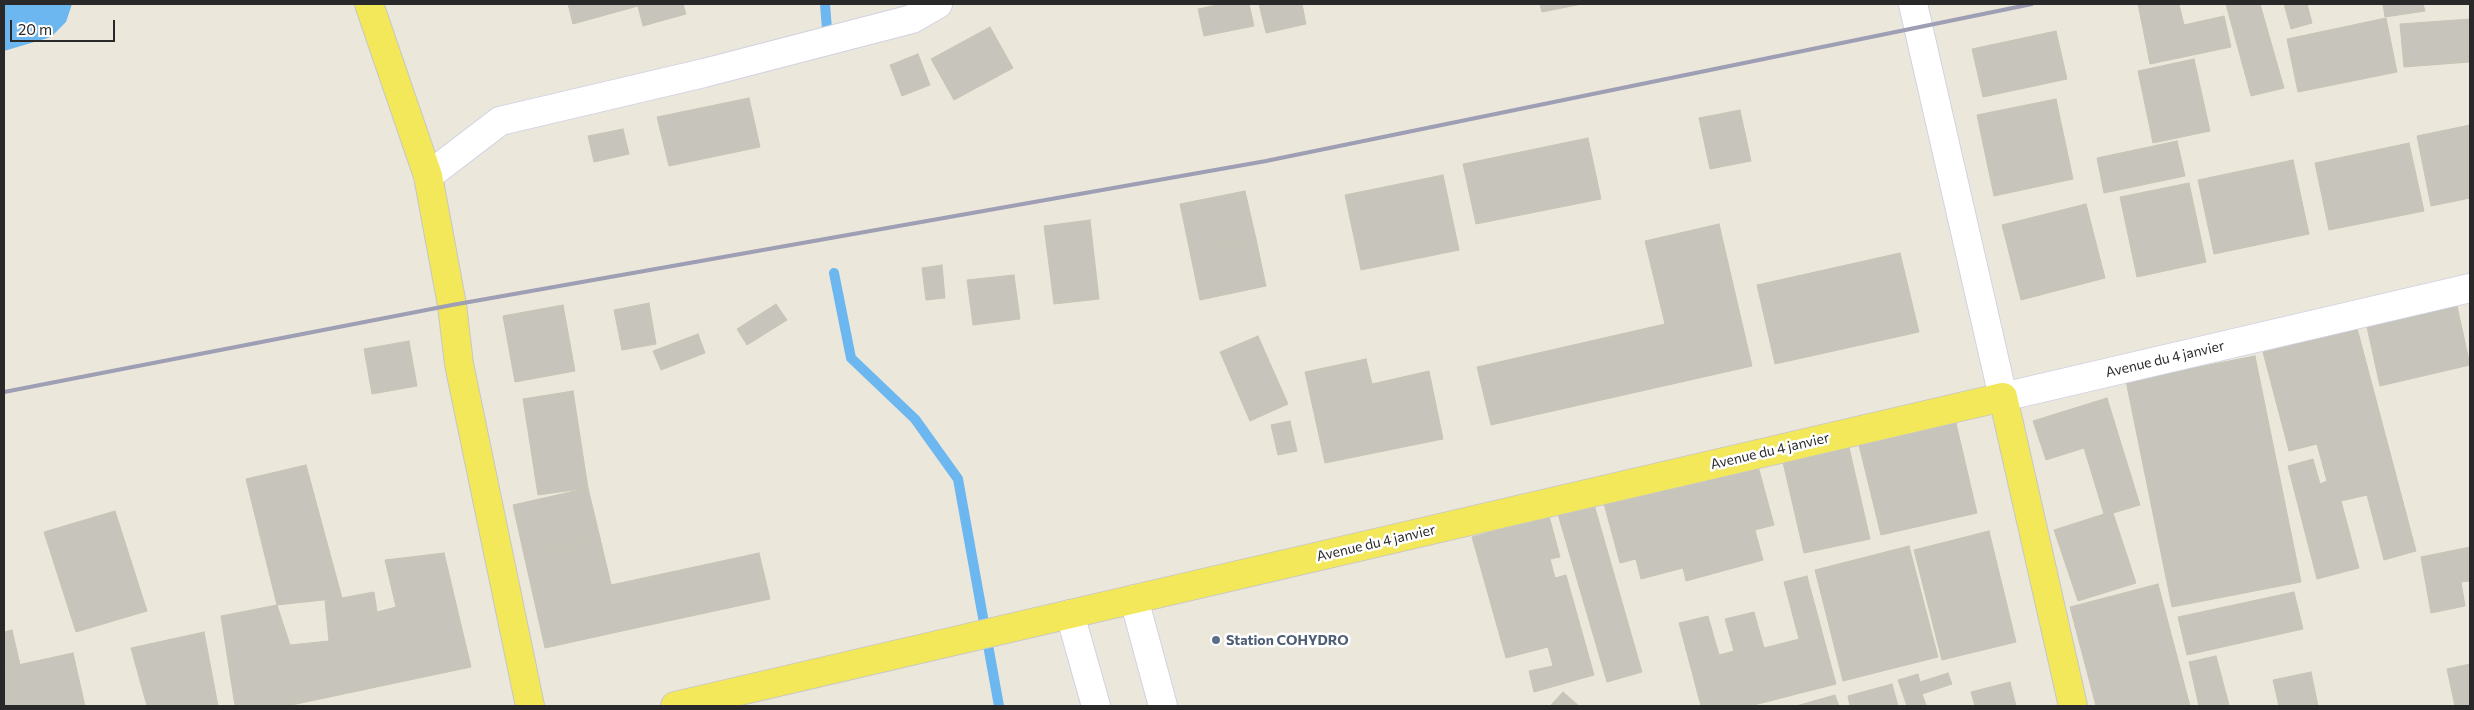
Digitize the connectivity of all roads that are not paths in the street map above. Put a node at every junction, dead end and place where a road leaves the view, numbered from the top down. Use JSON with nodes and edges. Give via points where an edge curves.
{"nodes":[{"id":1,"x":369,"y":4,"type":"edge"},
{"id":2,"x":938,"y":4,"type":"edge"},
{"id":3,"x":1913,"y":4,"type":"edge"},
{"id":4,"x":428,"y":176,"type":"junction"},
{"id":5,"x":2470,"y":288,"type":"edge"},
{"id":6,"x":2003,"y":397,"type":"junction"},
{"id":7,"x":1134,"y":599,"type":"junction"},
{"id":8,"x":1070,"y":614,"type":"junction"},
{"id":9,"x":530,"y":706,"type":"edge"},
{"id":10,"x":675,"y":706,"type":"edge"},
{"id":11,"x":1096,"y":706,"type":"edge"},
{"id":12,"x":1163,"y":706,"type":"edge"},
{"id":13,"x":2073,"y":706,"type":"edge"}],
"edges":[{"from":1,"to":4,"type":"main road"},
{"from":2,"to":4,"type":"street","via":[[912,19],[500,121]]},
{"from":3,"to":6,"type":"street"},
{"from":4,"to":9,"type":"main road","via":[[452,306],[459,364]]},
{"from":5,"to":6,"type":"street","name":"Avenue du 4 janvier"},
{"from":6,"to":7,"type":"main road","name":"Avenue du 4 janvier"},
{"from":6,"to":13,"type":"main road"},
{"from":7,"to":8,"type":"main road","name":"Avenue du 4 janvier"},
{"from":7,"to":12,"type":"street"},
{"from":8,"to":10,"type":"main road","name":"Avenue du 4 janvier"},
{"from":8,"to":11,"type":"street"}]}
